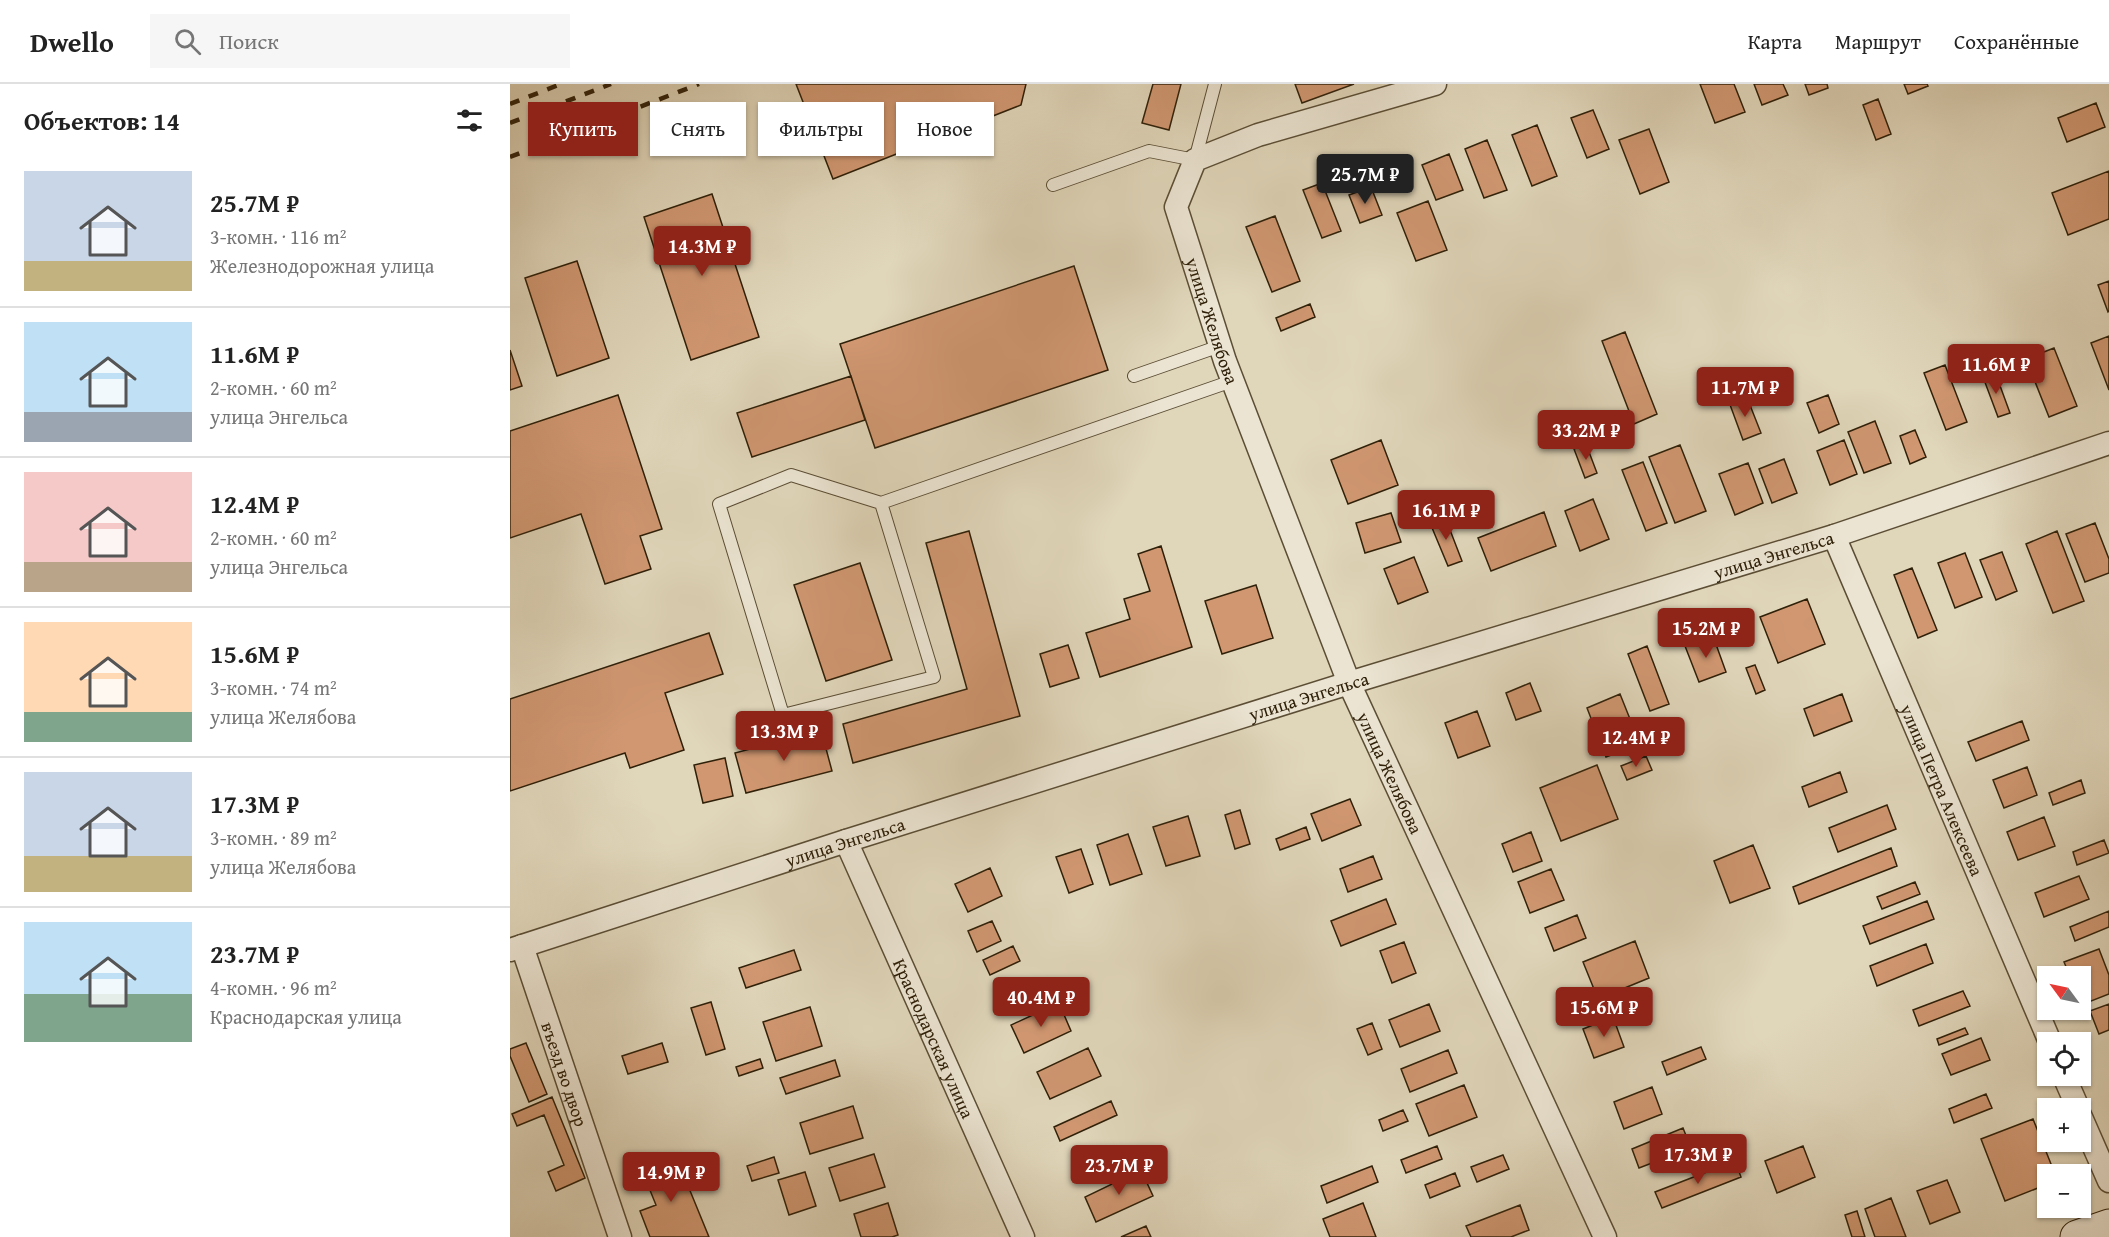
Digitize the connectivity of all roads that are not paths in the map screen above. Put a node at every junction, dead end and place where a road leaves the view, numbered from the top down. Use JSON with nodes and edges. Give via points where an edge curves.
{"nodes":[{"id":1,"x":1215,"y":84,"type":"edge"},
{"id":2,"x":1435,"y":84,"type":"edge"},
{"id":3,"x":1196,"y":160,"type":"junction"},
{"id":4,"x":1053,"y":185,"type":"dead end"},
{"id":5,"x":1220,"y":346,"type":"junction"},
{"id":6,"x":1134,"y":376,"type":"dead end"},
{"id":7,"x":1232,"y":381,"type":"junction"},
{"id":8,"x":2109,"y":443,"type":"edge"},
{"id":9,"x":881,"y":503,"type":"junction"},
{"id":10,"x":1834,"y":536,"type":"junction"},
{"id":11,"x":1349,"y":683,"type":"junction"},
{"id":12,"x":846,"y":841,"type":"junction"},
{"id":13,"x":516,"y":948,"type":"edge"},
{"id":14,"x":2046,"y":1032,"type":"edge"},
{"id":15,"x":2091,"y":1140,"type":"edge"},
{"id":16,"x":2109,"y":1181,"type":"edge"},
{"id":17,"x":2109,"y":1226,"type":"edge"},
{"id":18,"x":620,"y":1237,"type":"edge"},
{"id":19,"x":1023,"y":1237,"type":"edge"},
{"id":20,"x":1605,"y":1237,"type":"edge"},
{"id":21,"x":2077,"y":1237,"type":"edge"}],
"edges":[{"from":1,"to":3,"type":"lane"},
{"from":2,"to":3,"type":"street","via":[[1258,135]]},
{"from":3,"to":4,"type":"lane","via":[[1149,151]]},
{"from":3,"to":5,"type":"street","name":"улица Желябова","via":[[1176,207]]},
{"from":5,"to":6,"type":"lane"},
{"from":5,"to":7,"type":"street","name":"улица Желябова"},
{"from":7,"to":9,"type":"lane"},
{"from":7,"to":11,"type":"street","name":"улица Желябова"},
{"from":8,"to":10,"type":"street","name":"улица Энгельса"},
{"from":9,"to":9,"type":"lane","via":[[791,475],[719,504],[783,715],[934,677]]},
{"from":10,"to":11,"type":"street","name":"улица Энгельса"},
{"from":10,"to":14,"type":"street","name":"улица Петра Алексеева"},
{"from":11,"to":12,"type":"street","name":"улица Энгельса"},
{"from":11,"to":20,"type":"street","name":"улица Желябова"},
{"from":12,"to":13,"type":"street","name":"улица Энгельса"},
{"from":12,"to":19,"type":"street","name":"Краснодарская улица"},
{"from":13,"to":18,"type":"street","name":"въезд во двор"},
{"from":15,"to":16,"type":"street"},
{"from":17,"to":21,"type":"main road"}]}
